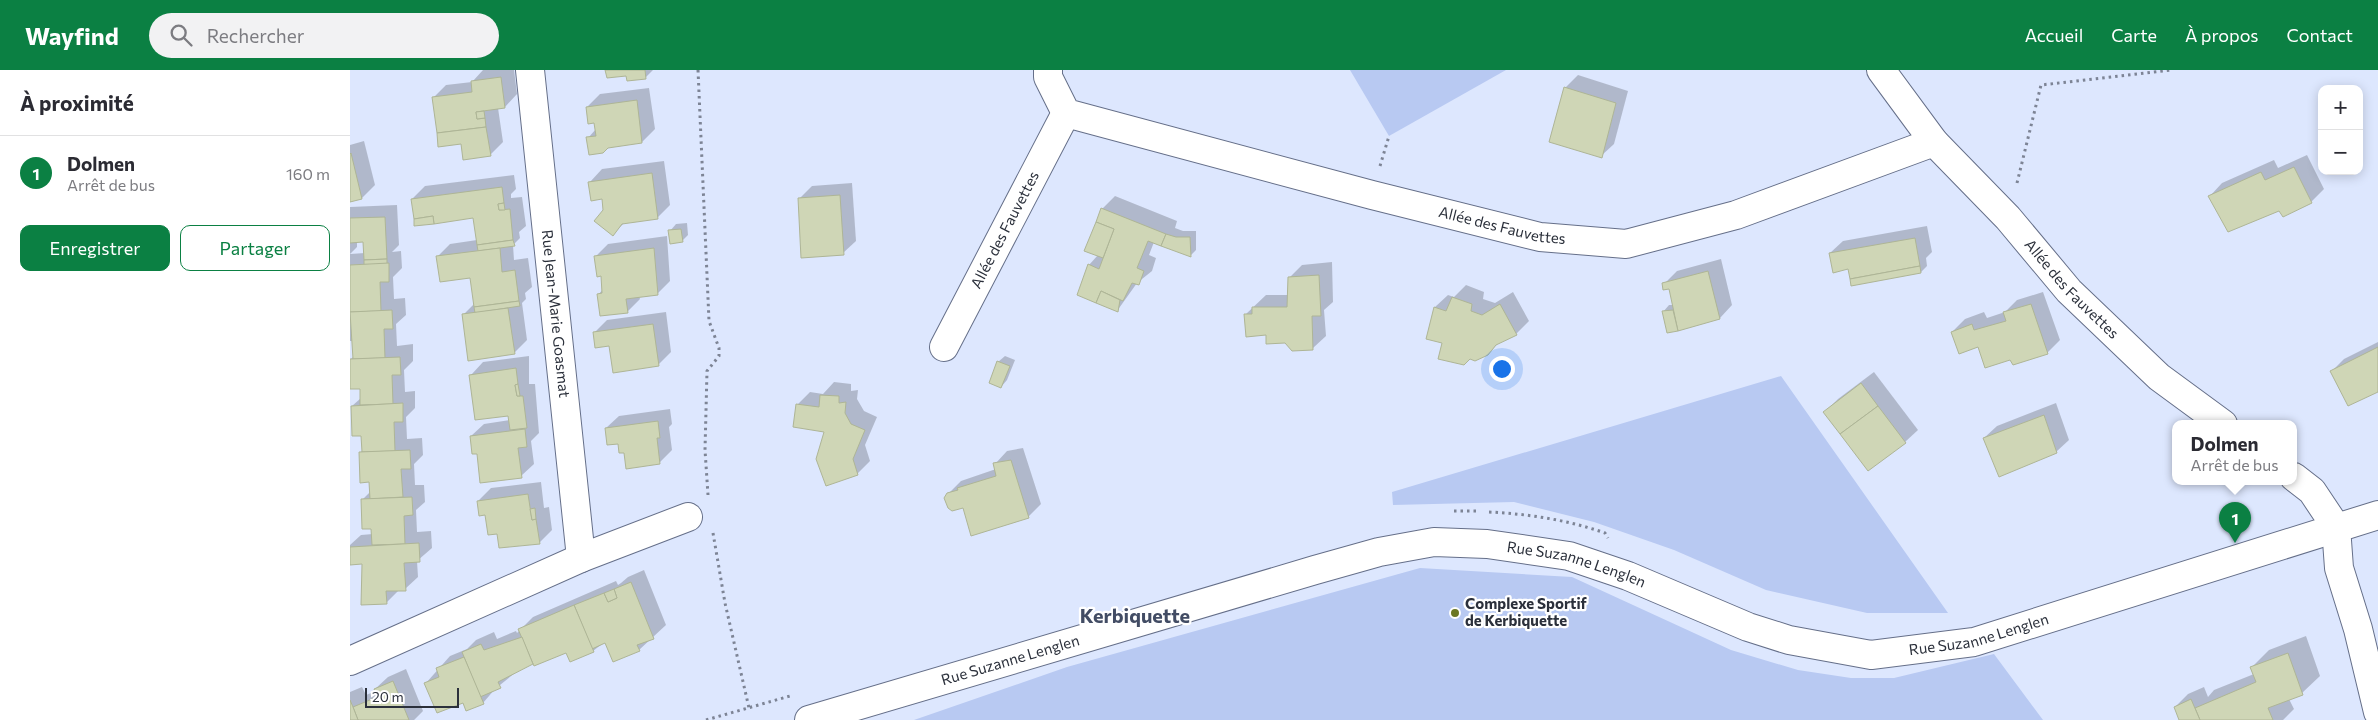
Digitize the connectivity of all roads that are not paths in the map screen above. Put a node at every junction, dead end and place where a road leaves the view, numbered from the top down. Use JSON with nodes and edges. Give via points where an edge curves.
{"nodes":[{"id":1,"x":530,"y":70,"type":"edge"},
{"id":2,"x":1048,"y":70,"type":"edge"},
{"id":3,"x":1881,"y":70,"type":"edge"},
{"id":4,"x":1066,"y":113,"type":"junction"},
{"id":5,"x":1934,"y":142,"type":"junction"},
{"id":6,"x":944,"y":347,"type":"dead end"},
{"id":7,"x":2218,"y":420,"type":"edge"},
{"id":8,"x":2297,"y":479,"type":"edge"},
{"id":9,"x":2378,"y":515,"type":"edge"},
{"id":10,"x":699,"y":521,"type":"road end"},
{"id":11,"x":2336,"y":527,"type":"junction"},
{"id":12,"x":581,"y":558,"type":"junction"},
{"id":13,"x":350,"y":661,"type":"edge"},
{"id":14,"x":2378,"y":712,"type":"edge"},
{"id":15,"x":809,"y":720,"type":"edge"}],
"edges":[{"from":1,"to":12,"type":"street","name":"Rue Jean-Marie Goasmat"},
{"from":2,"to":4,"type":"street","via":[[1048,77]]},
{"from":3,"to":5,"type":"street","name":"Allée des Fauvettes"},
{"from":4,"to":5,"type":"street","name":"Allée des Fauvettes","via":[[1540,237],[1626,244],[1736,215]]},
{"from":4,"to":6,"type":"street","name":"Allée des Fauvettes"},
{"from":5,"to":7,"type":"street","name":"Allée des Fauvettes","via":[[2008,218],[2069,290],[2159,377]]},
{"from":8,"to":11,"type":"street","via":[[2312,491]]},
{"from":9,"to":11,"type":"street","name":"Rue Suzanne Lenglen"},
{"from":10,"to":12,"type":"street"},
{"from":11,"to":14,"type":"street","via":[[2339,568],[2358,628]]},
{"from":11,"to":15,"type":"street","name":"Rue Suzanne Lenglen","via":[[2272,550],[1974,642],[1871,655],[1788,640],[1748,627],[1628,576],[1569,556],[1487,544],[1434,542],[1324,567]]},
{"from":12,"to":13,"type":"street"}]}
